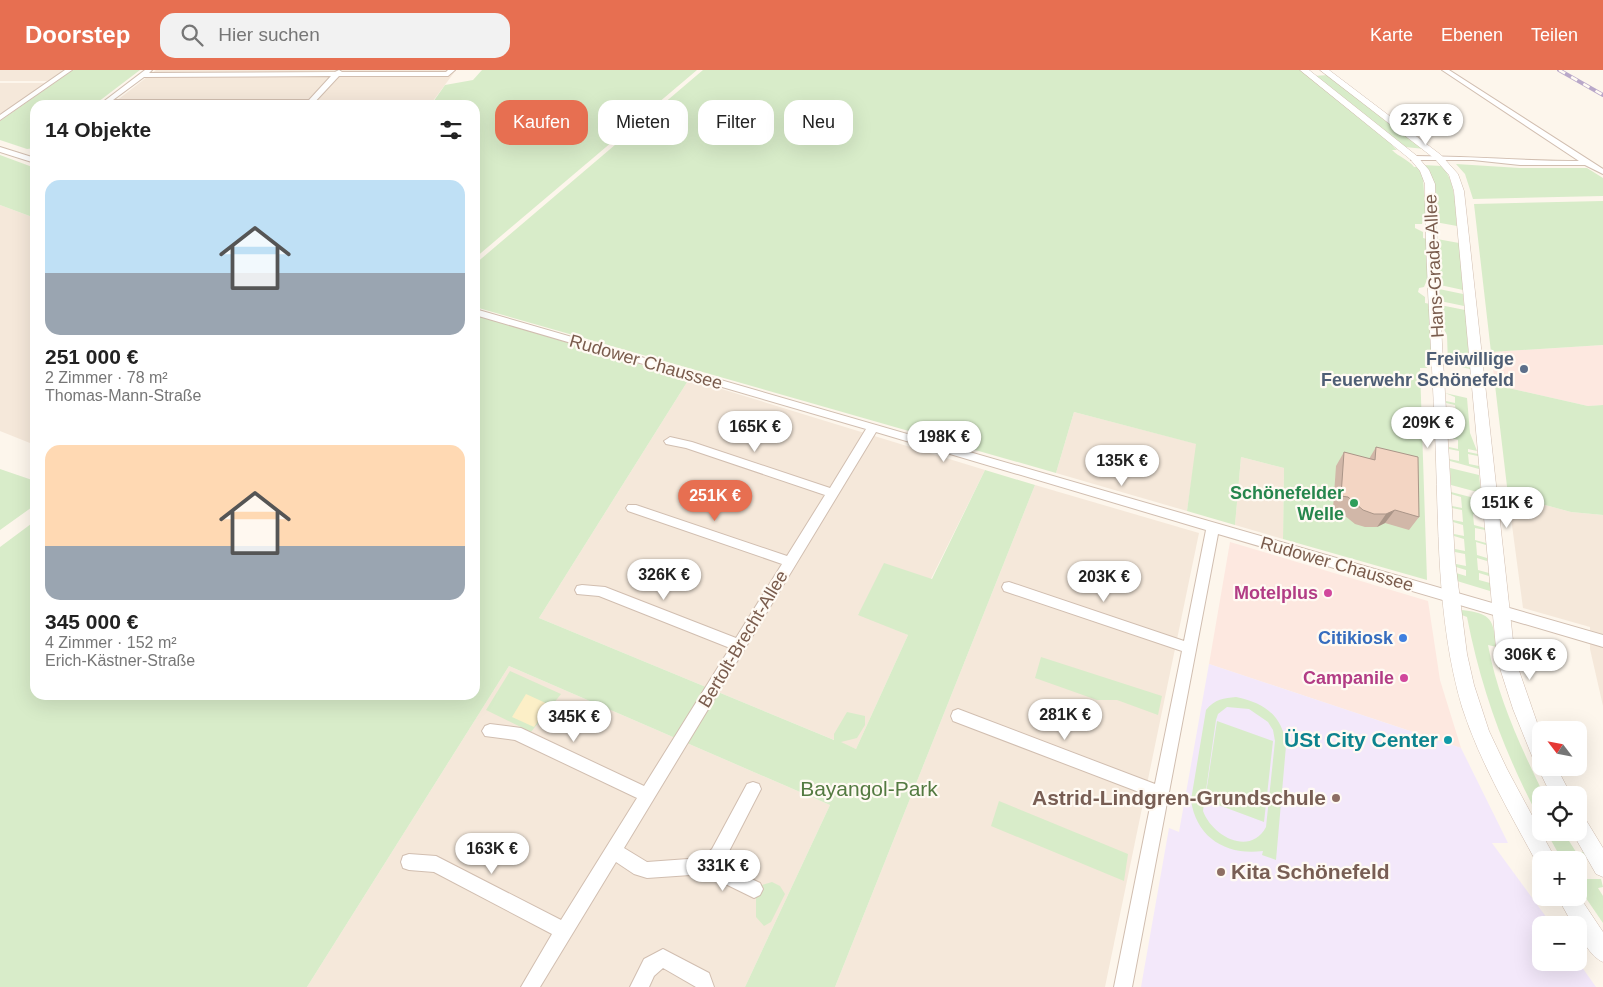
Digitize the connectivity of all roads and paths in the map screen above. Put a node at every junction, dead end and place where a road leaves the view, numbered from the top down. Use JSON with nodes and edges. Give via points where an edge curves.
{"nodes":[{"id":1,"x":69,"y":70,"type":"edge"},
{"id":2,"x":1304,"y":70,"type":"edge"},
{"id":3,"x":1324,"y":70,"type":"edge"},
{"id":4,"x":1445,"y":70,"type":"edge"},
{"id":5,"x":147,"y":72,"type":"edge"},
{"id":6,"x":338,"y":72,"type":"edge"},
{"id":7,"x":450,"y":72,"type":"edge"},
{"id":8,"x":110,"y":100,"type":"edge"},
{"id":9,"x":313,"y":100,"type":"edge"},
{"id":10,"x":0,"y":118,"type":"edge"},
{"id":11,"x":0,"y":148,"type":"edge"},
{"id":12,"x":30,"y":155,"type":"edge"},
{"id":13,"x":25,"y":157,"type":"junction"},
{"id":14,"x":1414,"y":158,"type":"junction"},
{"id":15,"x":1438,"y":158,"type":"junction"},
{"id":16,"x":30,"y":159,"type":"edge"},
{"id":17,"x":1586,"y":163,"type":"junction"},
{"id":18,"x":1603,"y":172,"type":"edge"},
{"id":19,"x":480,"y":313,"type":"edge"},
{"id":20,"x":873,"y":427,"type":"junction"},
{"id":21,"x":670,"y":441,"type":"dead end"},
{"id":22,"x":832,"y":493,"type":"junction"},
{"id":23,"x":632,"y":508,"type":"dead end"},
{"id":24,"x":1213,"y":528,"type":"junction"},
{"id":25,"x":790,"y":562,"type":"junction"},
{"id":26,"x":1009,"y":587,"type":"dead end"},
{"id":27,"x":582,"y":590,"type":"dead end"},
{"id":28,"x":1450,"y":597,"type":"junction"},
{"id":29,"x":1500,"y":612,"type":"junction"},
{"id":30,"x":1603,"y":642,"type":"edge"},
{"id":31,"x":738,"y":646,"type":"junction"},
{"id":32,"x":1189,"y":648,"type":"junction"},
{"id":33,"x":958,"y":716,"type":"dead end"},
{"id":34,"x":490,"y":731,"type":"dead end"},
{"id":35,"x":1532,"y":733,"type":"edge"},
{"id":36,"x":753,"y":789,"type":"dead end"},
{"id":37,"x":1160,"y":793,"type":"junction"},
{"id":38,"x":647,"y":795,"type":"junction"},
{"id":39,"x":1587,"y":840,"type":"edge"},
{"id":40,"x":613,"y":851,"type":"junction"},
{"id":41,"x":1541,"y":851,"type":"edge"},
{"id":42,"x":408,"y":862,"type":"dead end"},
{"id":43,"x":706,"y":866,"type":"junction"},
{"id":44,"x":1603,"y":867,"type":"edge"},
{"id":45,"x":754,"y":890,"type":"dead end"},
{"id":46,"x":1573,"y":906,"type":"edge"},
{"id":47,"x":564,"y":931,"type":"junction"},
{"id":48,"x":1603,"y":951,"type":"edge"},
{"id":49,"x":530,"y":987,"type":"edge"},
{"id":50,"x":639,"y":987,"type":"edge"},
{"id":51,"x":705,"y":987,"type":"edge"},
{"id":52,"x":1123,"y":987,"type":"edge"}],
"edges":[{"from":1,"to":10,"type":"street"},
{"from":2,"to":14,"type":"street","name":"Hans-Grade-Allee"},
{"from":3,"to":15,"type":"street","name":"Hans-Grade-Allee"},
{"from":4,"to":17,"type":"street"},
{"from":5,"to":6,"type":"street"},
{"from":5,"to":8,"type":"street"},
{"from":6,"to":7,"type":"street"},
{"from":6,"to":9,"type":"street"},
{"from":11,"to":13,"type":"street"},
{"from":12,"to":13,"type":"street"},
{"from":13,"to":16,"type":"street"},
{"from":14,"to":15,"type":"street"},
{"from":14,"to":28,"type":"street","name":"Hans-Grade-Allee","via":[[1430,184]]},
{"from":15,"to":17,"type":"street"},
{"from":15,"to":29,"type":"street","name":"Hans-Grade-Allee","via":[[1453,174],[1459,191]]},
{"from":17,"to":18,"type":"street"},
{"from":19,"to":20,"type":"street","name":"Rudower Chaussee"},
{"from":20,"to":22,"type":"street","name":"Bertolt-Brecht-Allee"},
{"from":20,"to":24,"type":"street","name":"Rudower Chaussee"},
{"from":21,"to":22,"type":"street"},
{"from":22,"to":25,"type":"street","name":"Bertolt-Brecht-Allee"},
{"from":23,"to":25,"type":"street"},
{"from":24,"to":28,"type":"street","name":"Rudower Chaussee"},
{"from":24,"to":32,"type":"street"},
{"from":25,"to":31,"type":"street","name":"Bertolt-Brecht-Allee"},
{"from":26,"to":32,"type":"street"},
{"from":27,"to":31,"type":"street","via":[[602,592]]},
{"from":28,"to":29,"type":"street","name":"Rudower Chaussee"},
{"from":28,"to":41,"type":"street","name":"Hans-Grade-Allee","via":[[1455,636],[1474,712],[1496,766]]},
{"from":29,"to":30,"type":"street","name":"Rudower Chaussee"},
{"from":29,"to":35,"type":"street","name":"Hans-Grade-Allee","via":[[1506,659]]},
{"from":31,"to":38,"type":"street","name":"Bertolt-Brecht-Allee"},
{"from":32,"to":37,"type":"street"},
{"from":33,"to":37,"type":"street"},
{"from":34,"to":38,"type":"street","via":[[516,732]]},
{"from":36,"to":43,"type":"street","via":[[718,855]]},
{"from":37,"to":52,"type":"street"},
{"from":38,"to":40,"type":"street","name":"Bertolt-Brecht-Allee"},
{"from":39,"to":44,"type":"street"},
{"from":40,"to":43,"type":"street","via":[[647,870]]},
{"from":40,"to":47,"type":"street","name":"Bertolt-Brecht-Allee"},
{"from":42,"to":47,"type":"street","via":[[436,864]]},
{"from":43,"to":45,"type":"street"},
{"from":46,"to":48,"type":"street"},
{"from":47,"to":49,"type":"street","name":"Bertolt-Brecht-Allee"},
{"from":50,"to":51,"type":"street","via":[[650,966],[663,958],[702,980]]}]}
